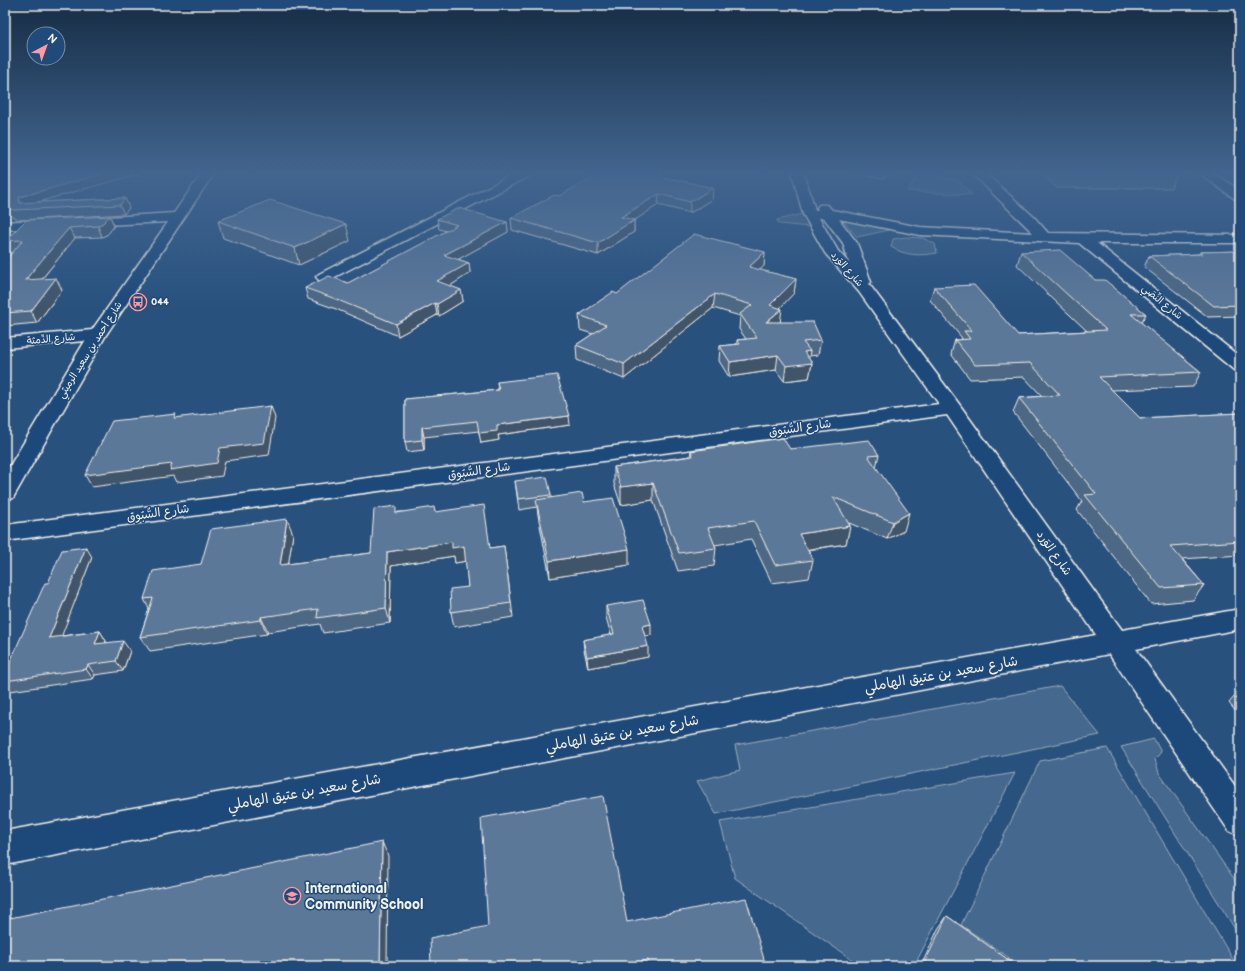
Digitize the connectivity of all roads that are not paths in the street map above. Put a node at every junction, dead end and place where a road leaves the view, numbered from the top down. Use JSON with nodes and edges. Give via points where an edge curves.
{"nodes":[{"id":1,"x":152,"y":218,"type":"edge"},
{"id":2,"x":176,"y":218,"type":"edge"},
{"id":3,"x":437,"y":218,"type":"edge"},
{"id":4,"x":812,"y":218,"type":"edge"},
{"id":5,"x":834,"y":218,"type":"edge"},
{"id":6,"x":852,"y":218,"type":"edge"},
{"id":7,"x":1027,"y":218,"type":"edge"},
{"id":8,"x":5,"y":226,"type":"edge"},
{"id":9,"x":918,"y":231,"type":"junction"},
{"id":10,"x":1045,"y":238,"type":"junction"},
{"id":11,"x":824,"y":239,"type":"junction"},
{"id":12,"x":1084,"y":239,"type":"junction"},
{"id":13,"x":1240,"y":239,"type":"edge"},
{"id":14,"x":862,"y":240,"type":"junction"},
{"id":15,"x":324,"y":277,"type":"edge"},
{"id":16,"x":865,"y":289,"type":"junction"},
{"id":17,"x":97,"y":335,"type":"junction"},
{"id":18,"x":5,"y":343,"type":"edge"},
{"id":19,"x":1240,"y":366,"type":"edge"},
{"id":20,"x":952,"y":408,"type":"junction"},
{"id":21,"x":5,"y":492,"type":"edge"},
{"id":22,"x":5,"y":533,"type":"edge"},
{"id":23,"x":1240,"y":619,"type":"edge"},
{"id":24,"x":1116,"y":642,"type":"junction"},
{"id":25,"x":1240,"y":820,"type":"edge"},
{"id":26,"x":5,"y":848,"type":"edge"}],
"edges":[{"from":1,"to":8,"type":"street"},
{"from":2,"to":17,"type":"street","name":"شارع أحمد بن سعيد الرميثي"},
{"from":3,"to":15,"type":"street"},
{"from":4,"to":11,"type":"street","name":"شارع الوَرد"},
{"from":5,"to":14,"type":"street","name":"شارع الوَرد"},
{"from":6,"to":9,"type":"street"},
{"from":7,"to":10,"type":"street"},
{"from":9,"to":10,"type":"street"},
{"from":9,"to":14,"type":"street","via":[[888,233]]},
{"from":10,"to":12,"type":"street"},
{"from":11,"to":14,"type":"street","via":[[838,243]]},
{"from":11,"to":16,"type":"street","name":"شارع الوَرد","via":[[832,253]]},
{"from":12,"to":13,"type":"street"},
{"from":12,"to":19,"type":"street","name":"شارع النِّصَي"},
{"from":14,"to":16,"type":"street","name":"شارع الوَرد"},
{"from":16,"to":20,"type":"street","name":"شارع الوَرد"},
{"from":17,"to":18,"type":"street","name":"شارع الدِّمثة"},
{"from":17,"to":21,"type":"street","name":"شارع أحمد بن سعيد الرميثي"},
{"from":20,"to":22,"type":"street","name":"شارع السُّبُوق"},
{"from":20,"to":24,"type":"street","name":"شارع الوَرد"},
{"from":23,"to":24,"type":"street","name":"شارع سعيد بن عتيق الهاملي"},
{"from":24,"to":25,"type":"street","name":"شارع الوَرد"},
{"from":24,"to":26,"type":"street","name":"شارع سعيد بن عتيق الهاملي"}]}
